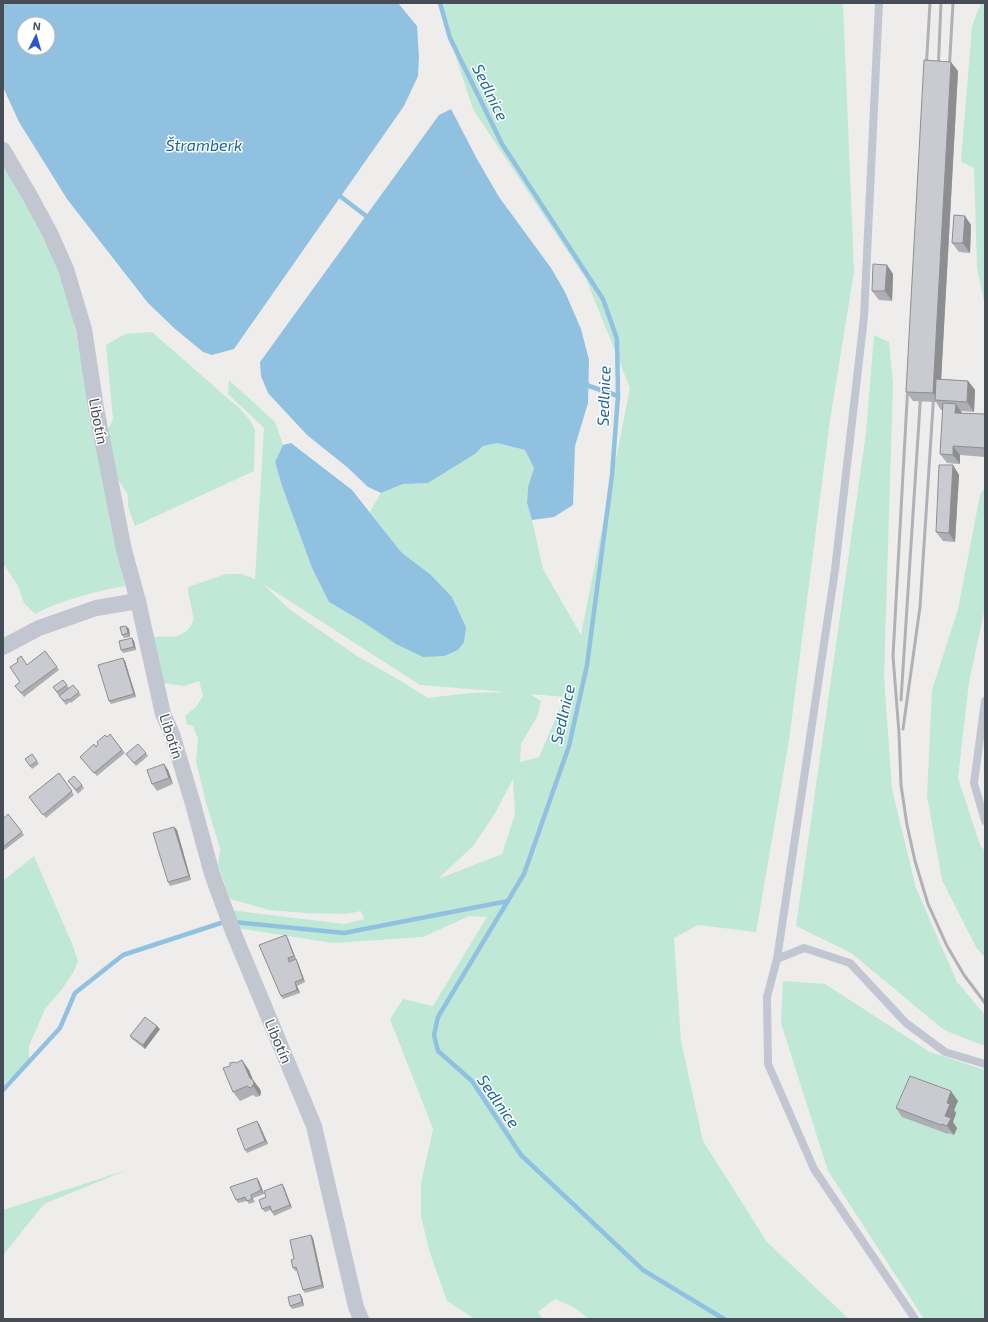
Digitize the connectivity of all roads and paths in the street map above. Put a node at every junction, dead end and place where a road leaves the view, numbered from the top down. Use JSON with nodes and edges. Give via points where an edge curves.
{"nodes":[{"id":1,"x":879,"y":3,"type":"edge"},
{"id":2,"x":3,"y":150,"type":"edge"},
{"id":3,"x":138,"y":601,"type":"junction"},
{"id":4,"x":3,"y":647,"type":"edge"},
{"id":5,"x":985,"y":701,"type":"edge"},
{"id":6,"x":985,"y":821,"type":"edge"},
{"id":7,"x":777,"y":959,"type":"junction"},
{"id":8,"x":985,"y":1064,"type":"edge"},
{"id":9,"x":361,"y":1319,"type":"edge"},
{"id":10,"x":915,"y":1319,"type":"edge"}],
"edges":[{"from":1,"to":7,"type":"lane","via":[[863,325],[835,570]]},
{"from":2,"to":3,"type":"street","name":"Libotín","via":[[50,233],[66,269],[84,329],[96,408],[124,550]]},
{"from":3,"to":4,"type":"street","via":[[88,610],[39,628]]},
{"from":3,"to":9,"type":"street","name":"Libotín","via":[[164,714],[212,874],[234,934],[314,1126],[356,1307]]},
{"from":5,"to":6,"type":"lane","via":[[974,783]]},
{"from":7,"to":8,"type":"lane","via":[[804,948],[850,963],[906,1023],[945,1052]]},
{"from":7,"to":10,"type":"lane","via":[[767,998],[768,1064],[814,1169]]}]}
